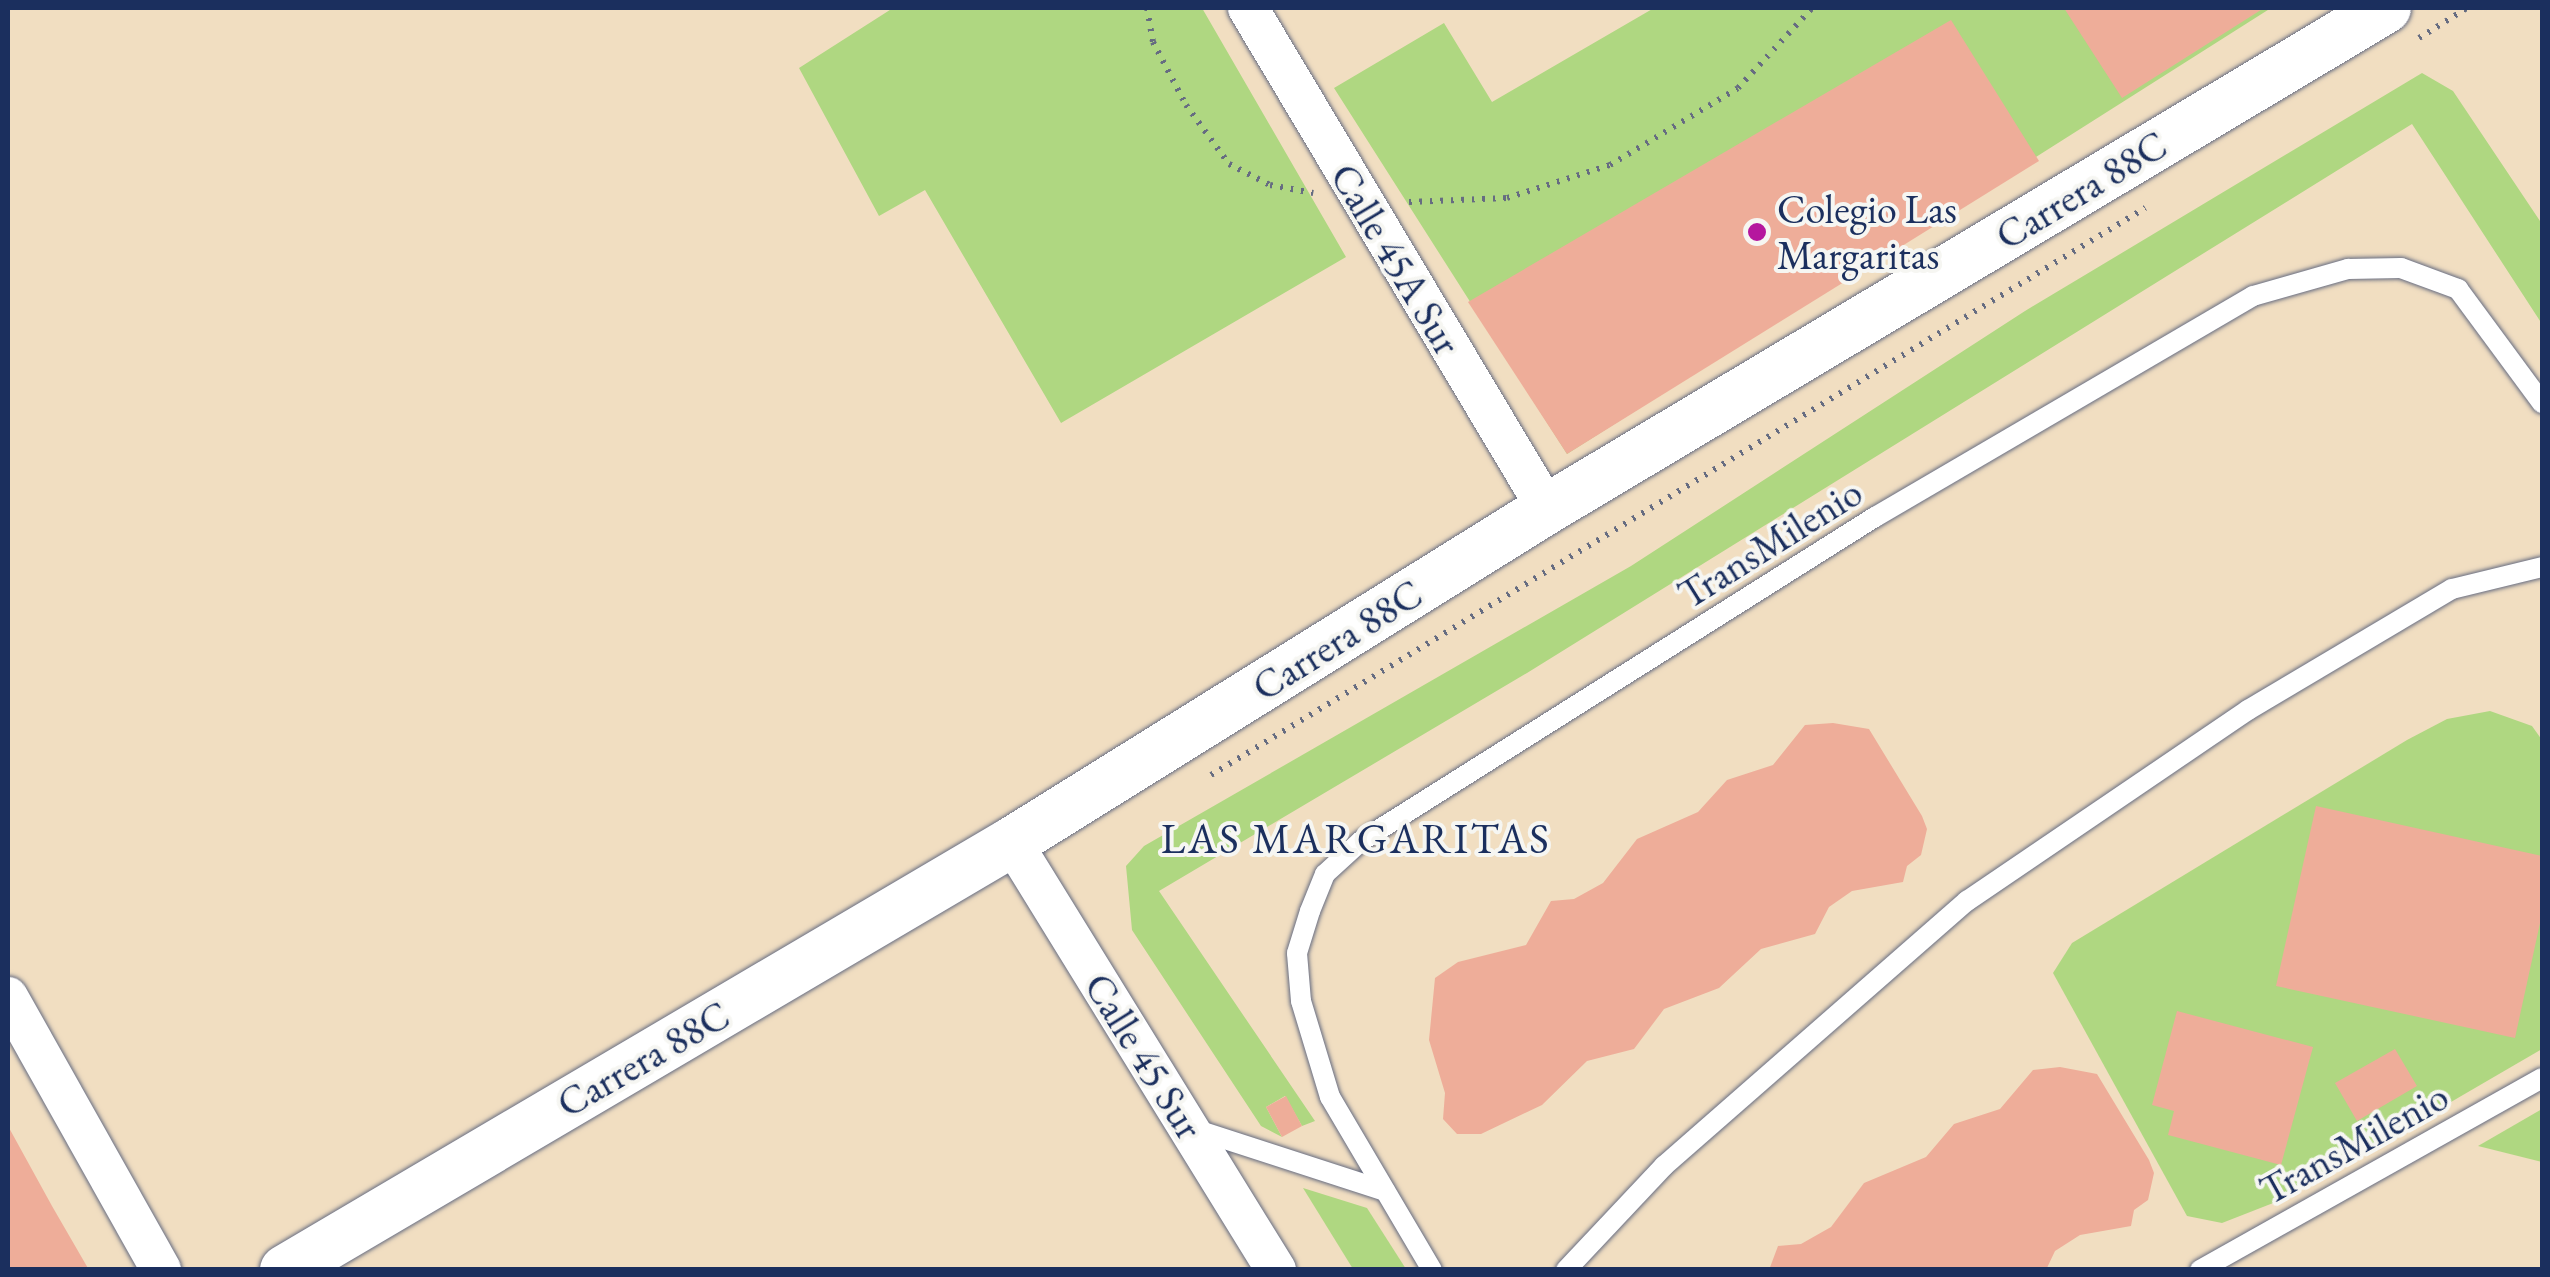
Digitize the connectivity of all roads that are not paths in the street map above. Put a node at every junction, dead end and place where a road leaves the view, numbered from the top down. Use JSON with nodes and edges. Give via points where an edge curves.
{"nodes":[{"id":1,"x":1248,"y":8,"type":"edge"},
{"id":2,"x":2386,"y":8,"type":"edge"},
{"id":3,"x":2542,"y":403,"type":"edge"},
{"id":4,"x":1547,"y":509,"type":"junction"},
{"id":5,"x":2542,"y":567,"type":"edge"},
{"id":6,"x":1012,"y":842,"type":"junction"},
{"id":7,"x":8,"y":997,"type":"edge"},
{"id":8,"x":2542,"y":1078,"type":"edge"},
{"id":9,"x":1187,"y":1127,"type":"junction"},
{"id":10,"x":1385,"y":1191,"type":"junction"},
{"id":11,"x":161,"y":1270,"type":"edge"},
{"id":12,"x":285,"y":1270,"type":"edge"},
{"id":13,"x":1276,"y":1270,"type":"edge"},
{"id":14,"x":1432,"y":1270,"type":"edge"},
{"id":15,"x":1566,"y":1270,"type":"edge"},
{"id":16,"x":2200,"y":1270,"type":"edge"}],
"edges":[{"from":1,"to":4,"type":"street","name":"Calle 45A Sur"},
{"from":2,"to":4,"type":"street","name":"Carrera 88C"},
{"from":3,"to":10,"type":"lane","name":"TransMilenio","via":[[2458,290],[2415,273],[2348,269],[2253,296],[1876,518],[1361,841],[1324,874],[1297,953],[1310,1045],[1330,1097]]},
{"from":4,"to":6,"type":"street","name":"Carrera 88C"},
{"from":5,"to":15,"type":"lane","via":[[2452,589],[2248,710],[1967,901],[1664,1166]]},
{"from":6,"to":9,"type":"street","name":"Calle 45 Sur"},
{"from":6,"to":12,"type":"street","name":"Carrera 88C"},
{"from":7,"to":11,"type":"street"},
{"from":8,"to":16,"type":"lane","name":"TransMilenio"},
{"from":9,"to":10,"type":"lane"},
{"from":9,"to":13,"type":"street","name":"Calle 45 Sur"},
{"from":10,"to":14,"type":"lane","name":"TransMilenio"}]}
